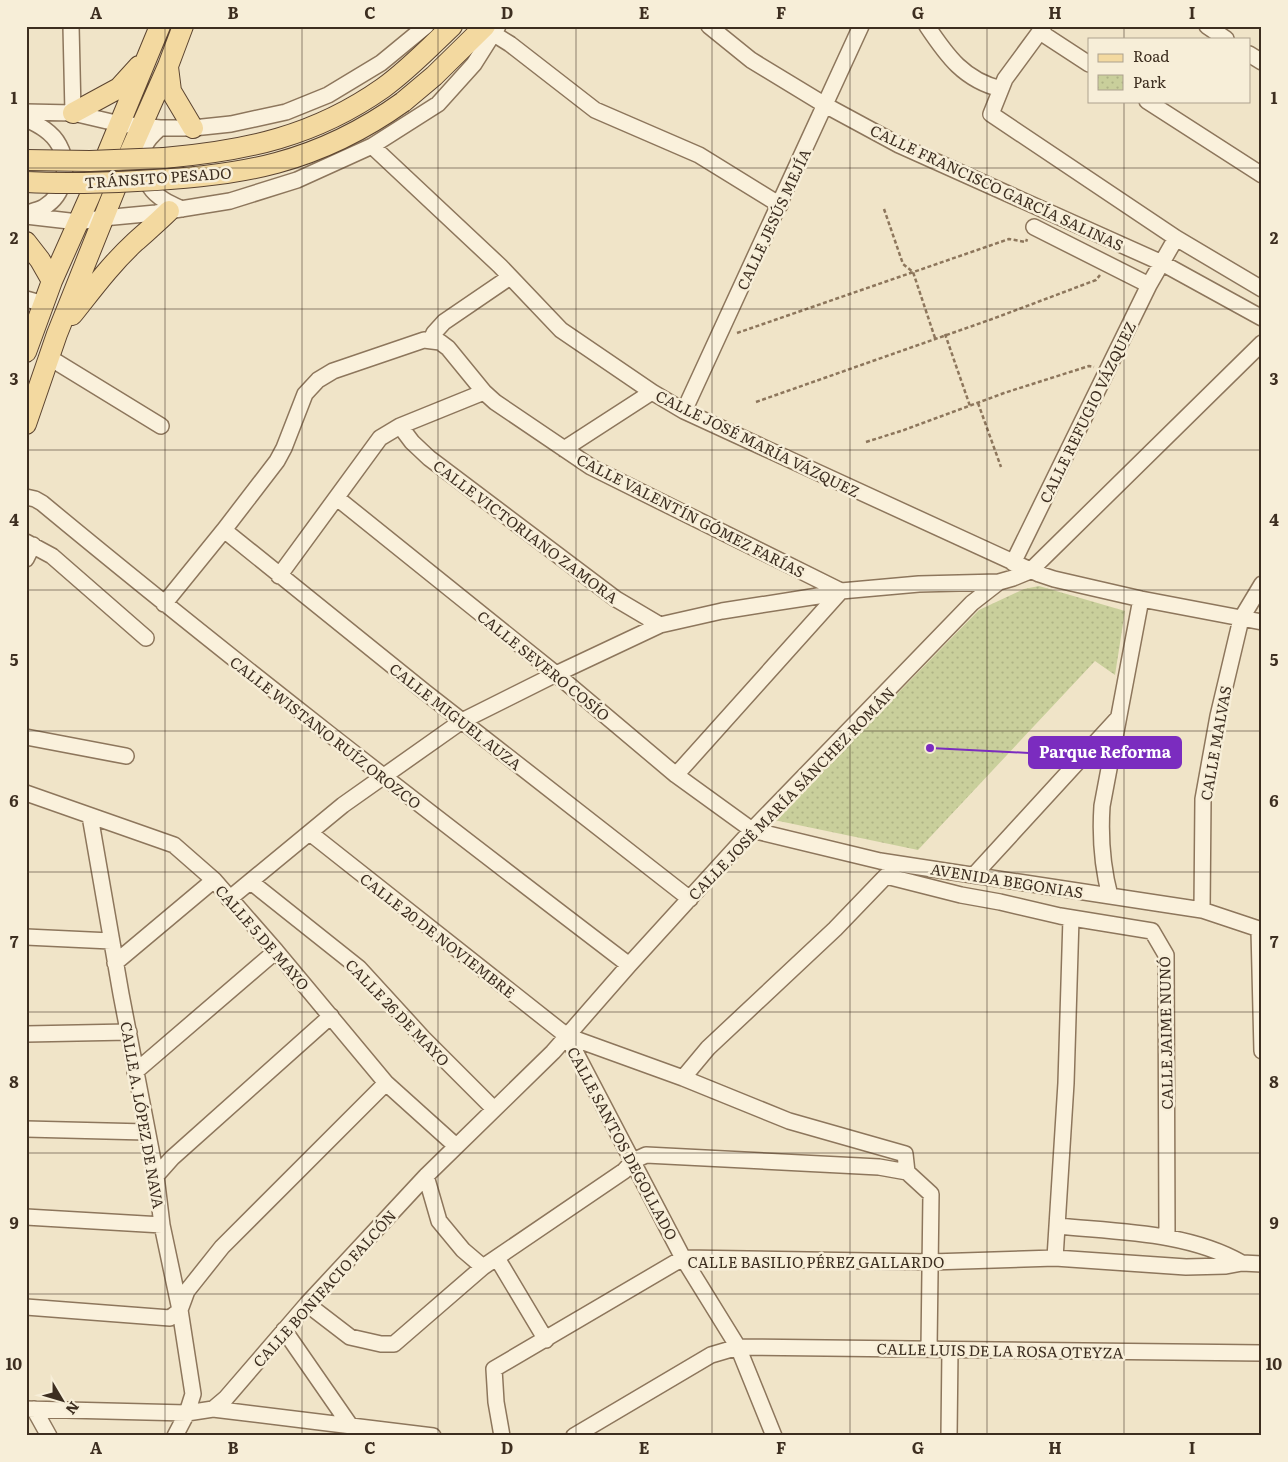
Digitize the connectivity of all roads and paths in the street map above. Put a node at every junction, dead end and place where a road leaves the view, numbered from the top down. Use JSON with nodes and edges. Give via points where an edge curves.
{"nodes":[{"id":1,"x":71,"y":26,"type":"edge"},
{"id":2,"x":160,"y":26,"type":"edge"},
{"id":3,"x":183,"y":26,"type":"edge"},
{"id":4,"x":426,"y":26,"type":"edge"},
{"id":5,"x":452,"y":26,"type":"edge"},
{"id":6,"x":709,"y":26,"type":"edge"},
{"id":7,"x":861,"y":26,"type":"edge"},
{"id":8,"x":927,"y":26,"type":"edge"},
{"id":9,"x":1207,"y":26,"type":"edge"},
{"id":10,"x":492,"y":29,"type":"edge"},
{"id":11,"x":1042,"y":29,"type":"edge"},
{"id":12,"x":1225,"y":38,"type":"edge"},
{"id":13,"x":1250,"y":55,"type":"edge"},
{"id":14,"x":147,"y":57,"type":"junction"},
{"id":15,"x":1262,"y":62,"type":"edge"},
{"id":16,"x":1088,"y":63,"type":"edge"},
{"id":17,"x":168,"y":66,"type":"junction"},
{"id":18,"x":1001,"y":89,"type":"junction"},
{"id":19,"x":1149,"y":102,"type":"edge"},
{"id":20,"x":825,"y":105,"type":"junction"},
{"id":21,"x":26,"y":112,"type":"edge"},
{"id":22,"x":73,"y":113,"type":"junction"},
{"id":23,"x":26,"y":119,"type":"edge"},
{"id":24,"x":120,"y":124,"type":"junction"},
{"id":25,"x":151,"y":127,"type":"junction"},
{"id":26,"x":194,"y":128,"type":"junction"},
{"id":27,"x":372,"y":146,"type":"junction"},
{"id":28,"x":26,"y":160,"type":"edge"},
{"id":29,"x":1262,"y":175,"type":"edge"},
{"id":30,"x":26,"y":182,"type":"edge"},
{"id":31,"x":780,"y":205,"type":"junction"},
{"id":32,"x":884,"y":209,"type":"dead end"},
{"id":33,"x":175,"y":210,"type":"junction"},
{"id":34,"x":26,"y":215,"type":"edge"},
{"id":35,"x":103,"y":218,"type":"junction"},
{"id":36,"x":78,"y":222,"type":"junction"},
{"id":37,"x":1034,"y":227,"type":"joint"},
{"id":38,"x":1176,"y":238,"type":"junction"},
{"id":39,"x":26,"y":242,"type":"edge"},
{"id":40,"x":1162,"y":263,"type":"junction"},
{"id":41,"x":1108,"y":264,"type":"junction"},
{"id":42,"x":913,"y":272,"type":"junction"},
{"id":43,"x":510,"y":277,"type":"junction"},
{"id":44,"x":52,"y":281,"type":"junction"},
{"id":45,"x":1150,"y":285,"type":"junction"},
{"id":46,"x":1262,"y":290,"type":"edge"},
{"id":47,"x":35,"y":302,"type":"edge"},
{"id":48,"x":1262,"y":318,"type":"edge"},
{"id":49,"x":57,"y":334,"type":"junction"},
{"id":50,"x":946,"y":334,"type":"junction"},
{"id":51,"x":935,"y":338,"type":"junction"},
{"id":52,"x":431,"y":340,"type":"junction"},
{"id":53,"x":717,"y":340,"type":"junction"},
{"id":54,"x":1262,"y":343,"type":"edge"},
{"id":55,"x":26,"y":352,"type":"edge"},
{"id":56,"x":50,"y":358,"type":"junction"},
{"id":57,"x":1107,"y":371,"type":"junction"},
{"id":58,"x":484,"y":392,"type":"junction"},
{"id":59,"x":652,"y":392,"type":"junction"},
{"id":60,"x":756,"y":402,"type":"dead end"},
{"id":61,"x":978,"y":403,"type":"junction"},
{"id":62,"x":970,"y":406,"type":"junction"},
{"id":63,"x":684,"y":410,"type":"junction"},
{"id":64,"x":26,"y":424,"type":"edge"},
{"id":65,"x":161,"y":426,"type":"dead end"},
{"id":66,"x":400,"y":426,"type":"junction"},
{"id":67,"x":866,"y":442,"type":"dead end"},
{"id":68,"x":564,"y":449,"type":"junction"},
{"id":69,"x":1000,"y":467,"type":"dead end"},
{"id":70,"x":26,"y":497,"type":"edge"},
{"id":71,"x":337,"y":498,"type":"junction"},
{"id":72,"x":224,"y":530,"type":"junction"},
{"id":73,"x":30,"y":543,"type":"edge"},
{"id":74,"x":26,"y":559,"type":"edge"},
{"id":75,"x":1013,"y":563,"type":"junction"},
{"id":76,"x":1035,"y":572,"type":"junction"},
{"id":77,"x":279,"y":576,"type":"junction"},
{"id":78,"x":999,"y":582,"type":"junction"},
{"id":79,"x":1262,"y":584,"type":"edge"},
{"id":80,"x":842,"y":591,"type":"junction"},
{"id":81,"x":1141,"y":599,"type":"junction"},
{"id":82,"x":164,"y":604,"type":"junction"},
{"id":83,"x":1241,"y":619,"type":"junction"},
{"id":84,"x":1262,"y":622,"type":"edge"},
{"id":85,"x":660,"y":626,"type":"junction"},
{"id":86,"x":146,"y":638,"type":"dead end"},
{"id":87,"x":556,"y":674,"type":"junction"},
{"id":88,"x":1118,"y":718,"type":"junction"},
{"id":89,"x":462,"y":721,"type":"junction"},
{"id":90,"x":26,"y":737,"type":"edge"},
{"id":91,"x":126,"y":756,"type":"dead end"},
{"id":92,"x":676,"y":775,"type":"junction"},
{"id":93,"x":383,"y":777,"type":"junction"},
{"id":94,"x":26,"y":793,"type":"edge"},
{"id":95,"x":90,"y":816,"type":"junction"},
{"id":96,"x":752,"y":830,"type":"junction"},
{"id":97,"x":310,"y":833,"type":"junction"},
{"id":98,"x":880,"y":861,"type":"junction"},
{"id":99,"x":975,"y":874,"type":"junction"},
{"id":100,"x":886,"y":876,"type":"junction"},
{"id":101,"x":214,"y":880,"type":"junction"},
{"id":102,"x":251,"y":882,"type":"junction"},
{"id":103,"x":1057,"y":887,"type":"junction"},
{"id":104,"x":1110,"y":896,"type":"junction"},
{"id":105,"x":229,"y":899,"type":"junction"},
{"id":106,"x":690,"y":899,"type":"junction"},
{"id":107,"x":1202,"y":910,"type":"junction"},
{"id":108,"x":1055,"y":914,"type":"junction"},
{"id":109,"x":1071,"y":918,"type":"junction"},
{"id":110,"x":1260,"y":930,"type":"edge"},
{"id":111,"x":26,"y":937,"type":"edge"},
{"id":112,"x":112,"y":941,"type":"junction"},
{"id":113,"x":276,"y":951,"type":"junction"},
{"id":114,"x":115,"y":963,"type":"junction"},
{"id":115,"x":629,"y":965,"type":"junction"},
{"id":116,"x":331,"y":1016,"type":"junction"},
{"id":117,"x":128,"y":1032,"type":"junction"},
{"id":118,"x":26,"y":1034,"type":"edge"},
{"id":119,"x":567,"y":1036,"type":"junction"},
{"id":120,"x":1262,"y":1051,"type":"edge"},
{"id":121,"x":135,"y":1072,"type":"junction"},
{"id":122,"x":682,"y":1078,"type":"junction"},
{"id":123,"x":386,"y":1083,"type":"junction"},
{"id":124,"x":494,"y":1109,"type":"junction"},
{"id":125,"x":26,"y":1129,"type":"edge"},
{"id":126,"x":146,"y":1132,"type":"junction"},
{"id":127,"x":456,"y":1146,"type":"junction"},
{"id":128,"x":633,"y":1161,"type":"junction"},
{"id":129,"x":907,"y":1172,"type":"junction"},
{"id":130,"x":156,"y":1176,"type":"junction"},
{"id":131,"x":426,"y":1176,"type":"junction"},
{"id":132,"x":26,"y":1217,"type":"edge"},
{"id":133,"x":162,"y":1225,"type":"junction"},
{"id":134,"x":1058,"y":1226,"type":"junction"},
{"id":135,"x":1167,"y":1238,"type":"junction"},
{"id":136,"x":497,"y":1258,"type":"junction"},
{"id":137,"x":683,"y":1258,"type":"junction"},
{"id":138,"x":1055,"y":1258,"type":"junction"},
{"id":139,"x":931,"y":1262,"type":"junction"},
{"id":140,"x":1242,"y":1263,"type":"junction"},
{"id":141,"x":1262,"y":1264,"type":"edge"},
{"id":142,"x":483,"y":1267,"type":"junction"},
{"id":143,"x":307,"y":1304,"type":"junction"},
{"id":144,"x":26,"y":1307,"type":"edge"},
{"id":145,"x":180,"y":1310,"type":"junction"},
{"id":146,"x":284,"y":1330,"type":"junction"},
{"id":147,"x":546,"y":1340,"type":"junction"},
{"id":148,"x":738,"y":1347,"type":"junction"},
{"id":149,"x":929,"y":1349,"type":"junction"},
{"id":150,"x":950,"y":1350,"type":"junction"},
{"id":151,"x":1262,"y":1353,"type":"edge"},
{"id":152,"x":30,"y":1409,"type":"edge"},
{"id":153,"x":213,"y":1409,"type":"junction"},
{"id":154,"x":187,"y":1413,"type":"junction"},
{"id":155,"x":354,"y":1431,"type":"edge"},
{"id":156,"x":49,"y":1436,"type":"edge"},
{"id":157,"x":175,"y":1436,"type":"edge"},
{"id":158,"x":433,"y":1436,"type":"edge"},
{"id":159,"x":502,"y":1436,"type":"edge"},
{"id":160,"x":574,"y":1436,"type":"edge"},
{"id":161,"x":774,"y":1436,"type":"edge"},
{"id":162,"x":949,"y":1436,"type":"edge"}],
"edges":[{"from":1,"to":22,"type":"street"},
{"from":2,"to":14,"type":"main road"},
{"from":3,"to":17,"type":"main road"},
{"from":4,"to":26,"type":"street","via":[[382,63],[328,95],[286,112]]},
{"from":5,"to":28,"type":"main road","bridge":true,"via":[[384,88],[354,107],[297,134],[245,148],[164,158]]},
{"from":6,"to":20,"type":"street","name":"CALLE FRANCISCO GARCÍA SALINAS","via":[[751,60]]},
{"from":7,"to":20,"type":"street","name":"CALLE JESÚS MEJÍA"},
{"from":8,"to":18,"type":"street","via":[[957,67],[985,85]]},
{"from":9,"to":12,"type":"street"},
{"from":10,"to":27,"type":"street","via":[[474,64],[438,104]]},
{"from":10,"to":30,"type":"main road","name":"TRÁNSITO PESADO","bridge":true,"via":[[404,102],[357,132],[305,155],[220,175],[92,183]]},
{"from":10,"to":31,"type":"street","via":[[595,110],[699,154]]},
{"from":11,"to":16,"type":"street"},
{"from":11,"to":18,"type":"street"},
{"from":13,"to":15,"type":"street"},
{"from":14,"to":22,"type":"main road","via":[[119,88]]},
{"from":14,"to":24,"type":"main road"},
{"from":17,"to":25,"type":"main road"},
{"from":17,"to":26,"type":"main road","via":[[170,91]]},
{"from":18,"to":38,"type":"street","via":[[991,114]]},
{"from":19,"to":29,"type":"street"},
{"from":20,"to":31,"type":"street","name":"CALLE JESÚS MEJÍA"},
{"from":20,"to":40,"type":"street","name":"CALLE FRANCISCO GARCÍA SALINAS","via":[[900,145]]},
{"from":21,"to":22,"type":"street"},
{"from":22,"to":24,"type":"street"},
{"from":23,"to":34,"type":"street","via":[[52,137],[59,146],[65,166],[63,185],[54,199]]},
{"from":24,"to":25,"type":"street"},
{"from":24,"to":36,"type":"main road"},
{"from":25,"to":26,"type":"street"},
{"from":25,"to":33,"type":"street","via":[[152,136],[143,148],[149,186]]},
{"from":25,"to":35,"type":"main road","via":[[130,152]]},
{"from":27,"to":33,"type":"street","via":[[297,180],[230,201]]},
{"from":27,"to":43,"type":"street","name":"CALLE JOSÉ MARÍA VÁZQUEZ"},
{"from":31,"to":53,"type":"street","name":"CALLE JESÚS MEJÍA"},
{"from":32,"to":42,"type":"path","via":[[903,264]]},
{"from":33,"to":35,"type":"street"},
{"from":33,"to":49,"type":"main road","via":[[135,242],[102,276]]},
{"from":34,"to":36,"type":"street"},
{"from":35,"to":36,"type":"street"},
{"from":35,"to":49,"type":"main road"},
{"from":36,"to":44,"type":"main road"},
{"from":37,"to":41,"type":"street"},
{"from":37,"to":42,"type":"path","via":[[1026,242],[1009,239]]},
{"from":38,"to":40,"type":"street","name":"CALLE REFUGIO VÁZQUEZ"},
{"from":38,"to":46,"type":"street"},
{"from":39,"to":44,"type":"main road"},
{"from":40,"to":45,"type":"street","name":"CALLE REFUGIO VÁZQUEZ"},
{"from":40,"to":48,"type":"street","name":"CALLE FRANCISCO GARCÍA SALINAS"},
{"from":41,"to":45,"type":"street"},
{"from":41,"to":50,"type":"path","via":[[1096,280]]},
{"from":42,"to":51,"type":"path"},
{"from":42,"to":53,"type":"path"},
{"from":43,"to":52,"type":"street","via":[[444,322]]},
{"from":43,"to":59,"type":"street","name":"CALLE JOSÉ MARÍA VÁZQUEZ","via":[[561,330]]},
{"from":44,"to":47,"type":"main road"},
{"from":45,"to":57,"type":"street","name":"CALLE REFUGIO VÁZQUEZ"},
{"from":47,"to":55,"type":"main road"},
{"from":49,"to":56,"type":"main road"},
{"from":50,"to":51,"type":"path"},
{"from":50,"to":62,"type":"path"},
{"from":51,"to":60,"type":"path"},
{"from":52,"to":58,"type":"street","name":"CALLE VALENTÍN GÓMEZ FARÍAS","via":[[448,348]]},
{"from":52,"to":72,"type":"street","via":[[333,371],[318,380],[306,394],[281,454]]},
{"from":53,"to":63,"type":"street","name":"CALLE JESÚS MEJÍA"},
{"from":54,"to":76,"type":"street"},
{"from":56,"to":64,"type":"main road"},
{"from":56,"to":65,"type":"street"},
{"from":57,"to":61,"type":"path","via":[[1089,366]]},
{"from":57,"to":75,"type":"street","name":"CALLE REFUGIO VÁZQUEZ"},
{"from":58,"to":66,"type":"street"},
{"from":58,"to":68,"type":"street","name":"CALLE VALENTÍN GÓMEZ FARÍAS"},
{"from":59,"to":63,"type":"street","name":"CALLE JOSÉ MARÍA VÁZQUEZ"},
{"from":59,"to":68,"type":"street"},
{"from":61,"to":62,"type":"path"},
{"from":61,"to":69,"type":"path"},
{"from":62,"to":67,"type":"path"},
{"from":63,"to":75,"type":"street","name":"CALLE JOSÉ MARÍA VÁZQUEZ"},
{"from":66,"to":71,"type":"street","via":[[380,438]]},
{"from":66,"to":85,"type":"street","name":"CALLE VICTORIANO ZAMORA","via":[[429,458],[616,599]]},
{"from":68,"to":80,"type":"street","name":"CALLE VALENTÍN GÓMEZ FARÍAS","via":[[590,467]]},
{"from":70,"to":82,"type":"street","name":"CALLE WISTANO RUÍZ OROZCO","via":[[42,503]]},
{"from":71,"to":77,"type":"street"},
{"from":71,"to":87,"type":"street","name":"CALLE SEVERO COSÍO"},
{"from":72,"to":77,"type":"street","name":"CALLE MIGUEL AUZA"},
{"from":72,"to":82,"type":"street"},
{"from":73,"to":74,"type":"street"},
{"from":73,"to":86,"type":"street","via":[[52,556]]},
{"from":75,"to":76,"type":"street","name":"CALLE JOSÉ MARÍA VÁZQUEZ"},
{"from":76,"to":78,"type":"street","name":"CALLE JOSÉ MARÍA SÁNCHEZ ROMÁN"},
{"from":76,"to":81,"type":"street","name":"CALLE JOSÉ MARÍA VÁZQUEZ"},
{"from":77,"to":89,"type":"street","name":"CALLE MIGUEL AUZA"},
{"from":78,"to":80,"type":"street","via":[[919,584]]},
{"from":78,"to":96,"type":"street","name":"CALLE JOSÉ MARÍA SÁNCHEZ ROMÁN","via":[[972,603]]},
{"from":79,"to":83,"type":"street","name":"CALLE MALVAS"},
{"from":80,"to":85,"type":"street","via":[[722,611]]},
{"from":80,"to":92,"type":"street"},
{"from":81,"to":83,"type":"street","name":"CALLE JOSÉ MARÍA VÁZQUEZ"},
{"from":81,"to":88,"type":"street"},
{"from":82,"to":93,"type":"street","name":"CALLE WISTANO RUÍZ OROZCO"},
{"from":83,"to":84,"type":"street","name":"CALLE JOSÉ MARÍA VÁZQUEZ"},
{"from":83,"to":107,"type":"street","name":"CALLE MALVAS","via":[[1203,799]]},
{"from":85,"to":87,"type":"street"},
{"from":87,"to":89,"type":"street"},
{"from":87,"to":92,"type":"street","name":"CALLE SEVERO COSÍO"},
{"from":88,"to":99,"type":"street"},
{"from":88,"to":104,"type":"street","via":[[1102,806],[1104,873]]},
{"from":89,"to":93,"type":"street"},
{"from":89,"to":106,"type":"street","name":"CALLE MIGUEL AUZA"},
{"from":90,"to":91,"type":"street"},
{"from":92,"to":96,"type":"street","name":"CALLE SEVERO COSÍO"},
{"from":93,"to":97,"type":"street"},
{"from":93,"to":115,"type":"street","name":"CALLE WISTANO RUÍZ OROZCO"},
{"from":94,"to":95,"type":"street","name":"CALLE 5 DE MAYO"},
{"from":95,"to":101,"type":"street","name":"CALLE 5 DE MAYO","via":[[174,845]]},
{"from":95,"to":112,"type":"street","name":"CALLE A. LÓPEZ DE NAVA"},
{"from":96,"to":98,"type":"street","name":"AVENIDA BEGONIAS"},
{"from":96,"to":106,"type":"street","name":"CALLE JOSÉ MARÍA SÁNCHEZ ROMÁN"},
{"from":97,"to":102,"type":"street"},
{"from":97,"to":119,"type":"street","name":"CALLE 20 DE NOVIEMBRE"},
{"from":98,"to":99,"type":"street","name":"AVENIDA BEGONIAS"},
{"from":98,"to":100,"type":"street"},
{"from":99,"to":103,"type":"street","name":"AVENIDA BEGONIAS"},
{"from":100,"to":108,"type":"street","name":"CALLE JAIME NUNÓ","via":[[934,890]]},
{"from":100,"to":122,"type":"street","via":[[835,929],[708,1048]]},
{"from":101,"to":105,"type":"street","name":"CALLE 5 DE MAYO"},
{"from":101,"to":114,"type":"street"},
{"from":102,"to":105,"type":"street"},
{"from":102,"to":124,"type":"street","name":"CALLE 26 DE MAYO","via":[[358,968]]},
{"from":103,"to":104,"type":"street","name":"AVENIDA BEGONIAS"},
{"from":103,"to":108,"type":"street"},
{"from":104,"to":107,"type":"street","name":"AVENIDA BEGONIAS"},
{"from":105,"to":113,"type":"street","name":"CALLE 5 DE MAYO"},
{"from":106,"to":115,"type":"street","name":"CALLE JOSÉ MARÍA SÁNCHEZ ROMÁN"},
{"from":107,"to":110,"type":"street","name":"AVENIDA BEGONIAS"},
{"from":108,"to":109,"type":"street","name":"CALLE JAIME NUNÓ"},
{"from":109,"to":134,"type":"street"},
{"from":109,"to":135,"type":"street","name":"CALLE JAIME NUNÓ","via":[[1152,931],[1166,955]]},
{"from":110,"to":120,"type":"street"},
{"from":111,"to":112,"type":"street"},
{"from":112,"to":114,"type":"street","name":"CALLE A. LÓPEZ DE NAVA"},
{"from":113,"to":116,"type":"street","name":"CALLE 5 DE MAYO"},
{"from":113,"to":121,"type":"street"},
{"from":114,"to":117,"type":"street","name":"CALLE A. LÓPEZ DE NAVA"},
{"from":115,"to":119,"type":"street","name":"CALLE JOSÉ MARÍA SÁNCHEZ ROMÁN"},
{"from":116,"to":123,"type":"street","name":"CALLE 5 DE MAYO"},
{"from":116,"to":130,"type":"street"},
{"from":117,"to":118,"type":"street"},
{"from":117,"to":121,"type":"street","name":"CALLE A. LÓPEZ DE NAVA"},
{"from":119,"to":122,"type":"street"},
{"from":119,"to":124,"type":"street","name":"CALLE BONIFACIO FALCÓN"},
{"from":119,"to":128,"type":"street","name":"CALLE SANTOS DEGOLLADO"},
{"from":121,"to":126,"type":"street","name":"CALLE A. LÓPEZ DE NAVA"},
{"from":122,"to":129,"type":"street","via":[[789,1121],[905,1154]]},
{"from":123,"to":127,"type":"street","name":"CALLE 5 DE MAYO"},
{"from":123,"to":145,"type":"street","via":[[222,1247],[187,1291]]},
{"from":124,"to":127,"type":"street","name":"CALLE BONIFACIO FALCÓN"},
{"from":125,"to":126,"type":"street"},
{"from":126,"to":130,"type":"street","name":"CALLE A. LÓPEZ DE NAVA"},
{"from":127,"to":131,"type":"street","name":"CALLE BONIFACIO FALCÓN"},
{"from":128,"to":129,"type":"street","via":[[655,1155],[880,1166]]},
{"from":128,"to":136,"type":"street","via":[[624,1171]]},
{"from":128,"to":137,"type":"street","name":"CALLE SANTOS DEGOLLADO"},
{"from":129,"to":139,"type":"street","via":[[931,1194]]},
{"from":130,"to":133,"type":"street","name":"CALLE A. LÓPEZ DE NAVA"},
{"from":131,"to":142,"type":"street","via":[[439,1221],[463,1250]]},
{"from":131,"to":143,"type":"street","name":"CALLE BONIFACIO FALCÓN"},
{"from":132,"to":133,"type":"street"},
{"from":133,"to":145,"type":"street","name":"CALLE A. LÓPEZ DE NAVA"},
{"from":134,"to":135,"type":"street","name":"CALLE BASILIO PÉREZ GALLARDO"},
{"from":134,"to":138,"type":"street"},
{"from":135,"to":140,"type":"street","name":"CALLE BASILIO PÉREZ GALLARDO","via":[[1226,1254]]},
{"from":136,"to":142,"type":"street"},
{"from":136,"to":147,"type":"street"},
{"from":137,"to":139,"type":"street","name":"CALLE BASILIO PÉREZ GALLARDO"},
{"from":137,"to":147,"type":"street","name":"CALLE BASILIO PÉREZ GALLARDO"},
{"from":137,"to":148,"type":"street","name":"CALLE SANTOS DEGOLLADO"},
{"from":138,"to":139,"type":"street","name":"CALLE BASILIO PÉREZ GALLARDO"},
{"from":138,"to":140,"type":"street","name":"CALLE BASILIO PÉREZ GALLARDO","via":[[1186,1267]]},
{"from":139,"to":149,"type":"street"},
{"from":140,"to":141,"type":"street","name":"CALLE BASILIO PÉREZ GALLARDO"},
{"from":142,"to":143,"type":"street","via":[[394,1344],[350,1337]]},
{"from":143,"to":146,"type":"street","name":"CALLE BONIFACIO FALCÓN"},
{"from":144,"to":145,"type":"street","via":[[170,1318]]},
{"from":145,"to":154,"type":"street","name":"CALLE A. LÓPEZ DE NAVA","via":[[193,1394]]},
{"from":146,"to":153,"type":"street","name":"CALLE BONIFACIO FALCÓN"},
{"from":146,"to":155,"type":"street"},
{"from":147,"to":159,"type":"street","name":"CALLE BASILIO PÉREZ GALLARDO","via":[[494,1369]]},
{"from":148,"to":149,"type":"street","name":"CALLE LUIS DE LA ROSA OTEYZA"},
{"from":148,"to":160,"type":"street","name":"CALLE LUIS DE LA ROSA OTEYZA","via":[[710,1355]]},
{"from":148,"to":161,"type":"street","name":"CALLE SANTOS DEGOLLADO"},
{"from":149,"to":150,"type":"street","name":"CALLE LUIS DE LA ROSA OTEYZA"},
{"from":150,"to":151,"type":"street","name":"CALLE LUIS DE LA ROSA OTEYZA"},
{"from":150,"to":162,"type":"street"},
{"from":152,"to":154,"type":"street"},
{"from":152,"to":156,"type":"street"},
{"from":153,"to":154,"type":"street"},
{"from":153,"to":155,"type":"street"},
{"from":154,"to":157,"type":"street","name":"CALLE A. LÓPEZ DE NAVA"},
{"from":155,"to":158,"type":"street"}]}
